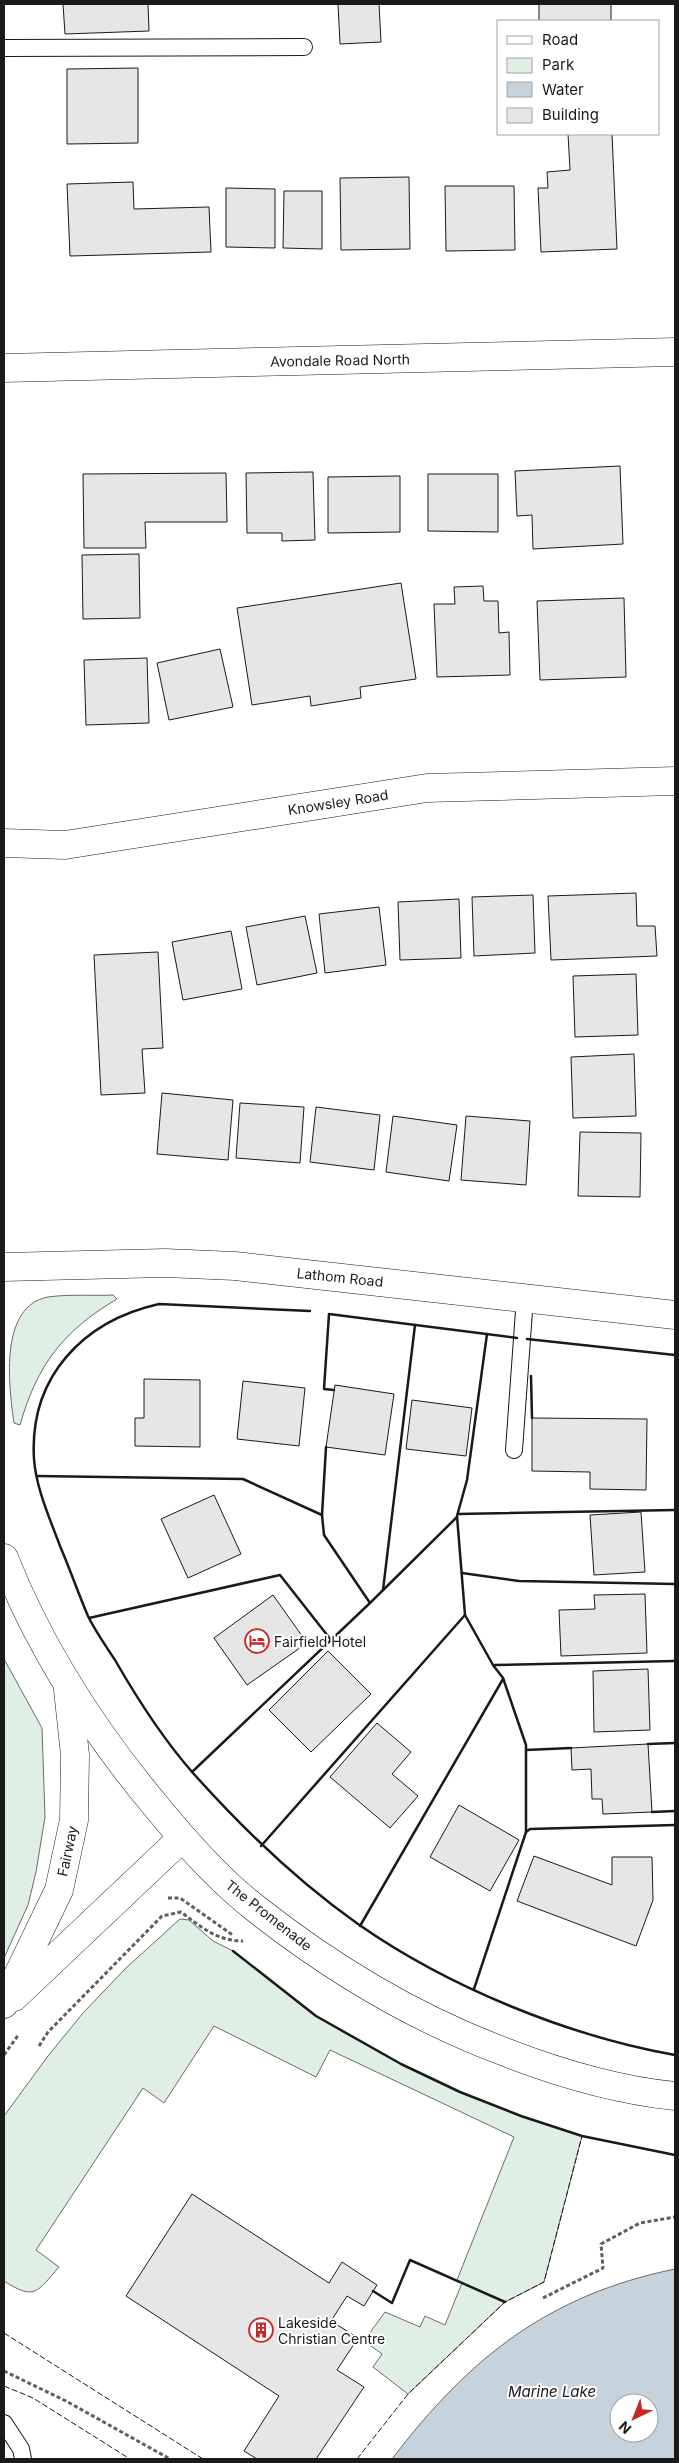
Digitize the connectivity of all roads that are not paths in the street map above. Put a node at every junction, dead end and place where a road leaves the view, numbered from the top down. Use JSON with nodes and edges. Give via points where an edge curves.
{"nodes":[{"id":1,"x":304,"y":47,"type":"dead end"},
{"id":2,"x":4,"y":48,"type":"edge"},
{"id":3,"x":675,"y":352,"type":"edge"},
{"id":4,"x":4,"y":368,"type":"edge"},
{"id":5,"x":675,"y":781,"type":"edge"},
{"id":6,"x":4,"y":843,"type":"edge"},
{"id":7,"x":4,"y":1267,"type":"edge"},
{"id":8,"x":525,"y":1298,"type":"junction"},
{"id":9,"x":675,"y":1314,"type":"edge"},
{"id":10,"x":514,"y":1450,"type":"dead end"},
{"id":11,"x":4,"y":1558,"type":"edge"},
{"id":12,"x":68,"y":1686,"type":"junction"},
{"id":13,"x":182,"y":1838,"type":"junction"},
{"id":14,"x":4,"y":2005,"type":"edge"},
{"id":15,"x":675,"y":2096,"type":"edge"},
{"id":16,"x":4,"y":2423,"type":"edge"},
{"id":17,"x":23,"y":2459,"type":"edge"}],
"edges":[{"from":1,"to":2,"type":"lane"},
{"from":3,"to":4,"type":"street","name":"Avondale Road North"},
{"from":5,"to":6,"type":"street","name":"Knowsley Road","via":[[427,788],[66,845]]},
{"from":7,"to":8,"type":"street","name":"Lathom Road","via":[[165,1263],[235,1266]]},
{"from":8,"to":9,"type":"street","name":"Lathom Road"},
{"from":8,"to":10,"type":"lane"},
{"from":11,"to":12,"type":"street","name":"The Promenade","via":[[42,1642]]},
{"from":12,"to":13,"type":"street","name":"The Promenade","via":[[119,1762]]},
{"from":12,"to":14,"type":"street","name":"Fairway","via":[[75,1755],[74,1820],[59,1890]]},
{"from":13,"to":14,"type":"street","name":"Fairway"},
{"from":13,"to":15,"type":"street","name":"The Promenade","via":[[254,1907],[384,1997],[467,2038],[551,2070],[648,2093]]},
{"from":16,"to":17,"type":"lane","via":[[21,2449]]}]}
